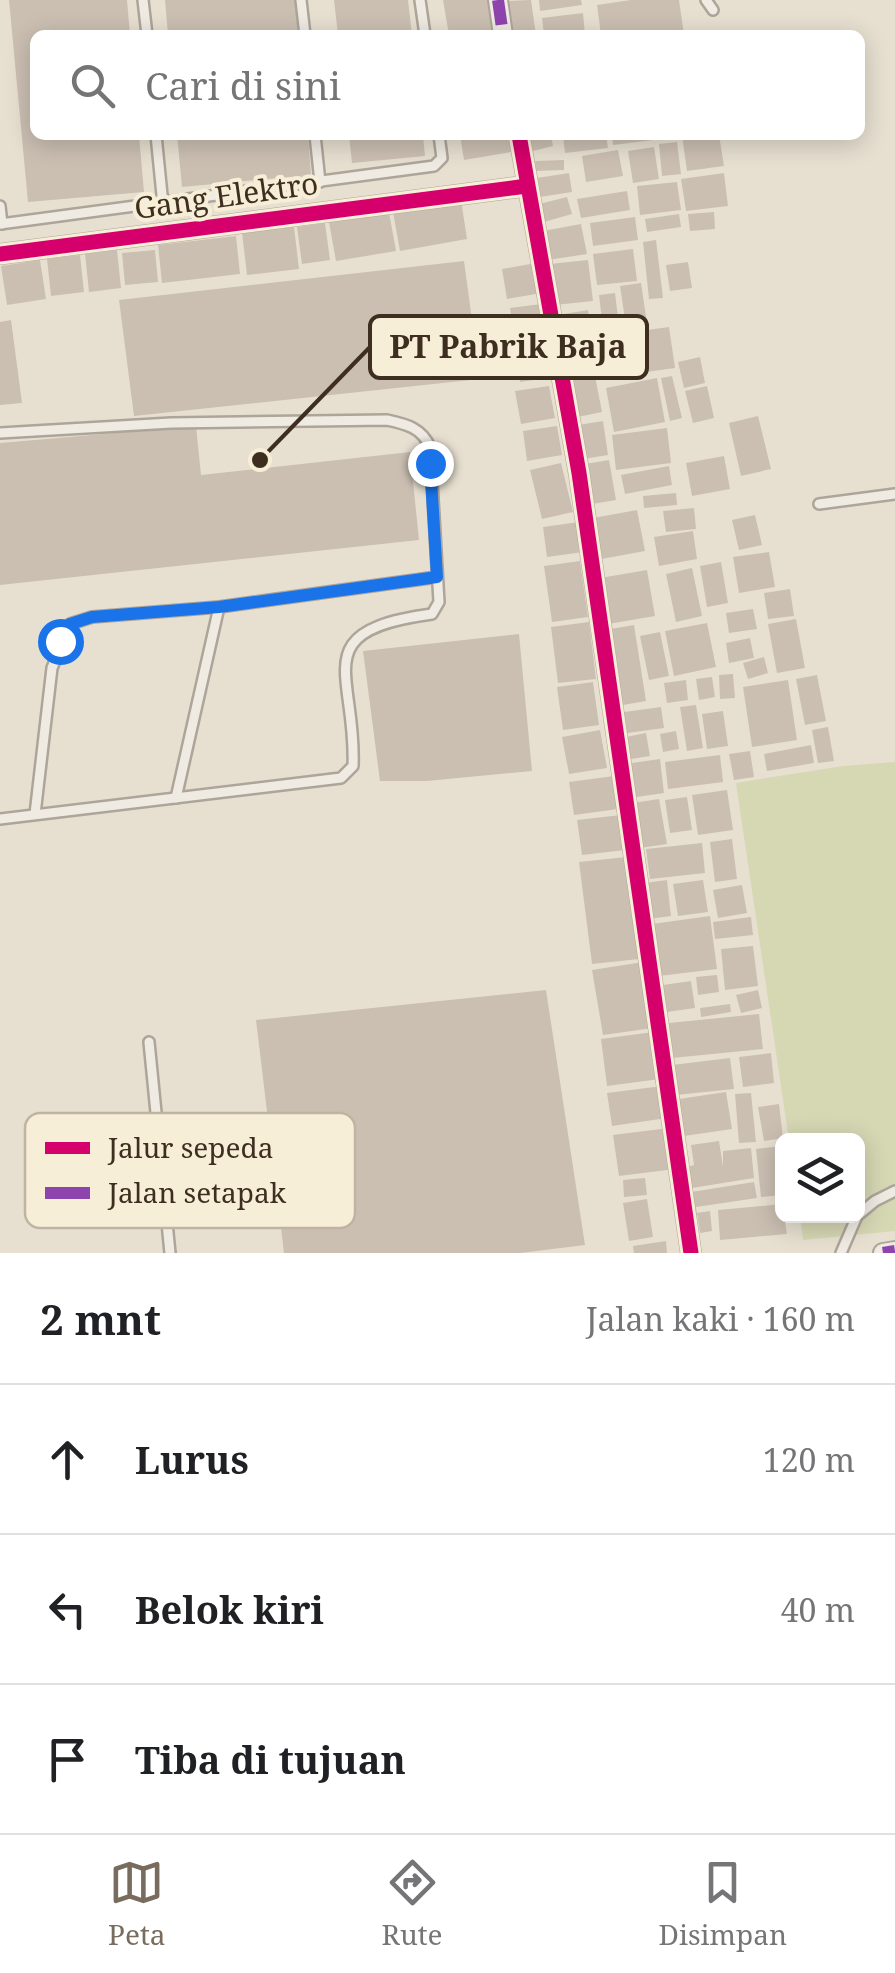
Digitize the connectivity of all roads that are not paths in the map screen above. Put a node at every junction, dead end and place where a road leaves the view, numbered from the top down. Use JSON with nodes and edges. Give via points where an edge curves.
{"nodes":[{"id":1,"x":144,"y":0,"type":"edge"},
{"id":2,"x":301,"y":0,"type":"edge"},
{"id":3,"x":420,"y":0,"type":"edge"},
{"id":4,"x":498,"y":0,"type":"edge"},
{"id":5,"x":706,"y":0,"type":"edge"},
{"id":6,"x":714,"y":10,"type":"dead end"},
{"id":7,"x":147,"y":30,"type":"edge"},
{"id":8,"x":304,"y":30,"type":"edge"},
{"id":9,"x":424,"y":30,"type":"edge"},
{"id":10,"x":503,"y":30,"type":"edge"},
{"id":11,"x":157,"y":140,"type":"edge"},
{"id":12,"x":316,"y":140,"type":"edge"},
{"id":13,"x":440,"y":140,"type":"edge"},
{"id":14,"x":520,"y":140,"type":"edge"},
{"id":15,"x":320,"y":182,"type":"junction"},
{"id":16,"x":527,"y":186,"type":"junction"},
{"id":17,"x":163,"y":204,"type":"junction"},
{"id":18,"x":0,"y":206,"type":"edge"},
{"id":19,"x":1,"y":224,"type":"edge"},
{"id":20,"x":0,"y":254,"type":"edge"},
{"id":21,"x":0,"y":432,"type":"edge"},
{"id":22,"x":895,"y":494,"type":"edge"},
{"id":23,"x":818,"y":504,"type":"dead end"},
{"id":24,"x":437,"y":577,"type":"junction"},
{"id":25,"x":219,"y":607,"type":"junction"},
{"id":26,"x":176,"y":798,"type":"junction"},
{"id":27,"x":34,"y":814,"type":"junction"},
{"id":28,"x":0,"y":819,"type":"edge"},
{"id":29,"x":149,"y":1042,"type":"dead end"},
{"id":30,"x":156,"y":1113,"type":"edge"},
{"id":31,"x":895,"y":1191,"type":"edge"},
{"id":32,"x":865,"y":1209,"type":"edge"},
{"id":33,"x":854,"y":1223,"type":"edge"},
{"id":34,"x":168,"y":1228,"type":"edge"},
{"id":35,"x":895,"y":1251,"type":"edge"},
{"id":36,"x":170,"y":1253,"type":"edge"},
{"id":37,"x":692,"y":1253,"type":"edge"},
{"id":38,"x":841,"y":1253,"type":"edge"},
{"id":39,"x":883,"y":1253,"type":"edge"}],
"edges":[{"from":1,"to":7,"type":"lane"},
{"from":2,"to":8,"type":"lane"},
{"from":3,"to":9,"type":"lane"},
{"from":4,"to":10,"type":"street"},
{"from":5,"to":6,"type":"lane"},
{"from":11,"to":17,"type":"lane"},
{"from":12,"to":15,"type":"lane"},
{"from":13,"to":15,"type":"lane","name":"Gang Elektro","via":[[441,162],[434,166]]},
{"from":14,"to":16,"type":"street"},
{"from":15,"to":17,"type":"lane","name":"Gang Elektro"},
{"from":16,"to":20,"type":"street"},
{"from":16,"to":37,"type":"street","via":[[579,473]]},
{"from":17,"to":19,"type":"lane","name":"Gang Elektro"},
{"from":18,"to":19,"type":"lane"},
{"from":21,"to":24,"type":"lane","via":[[171,423],[400,423],[417,429],[430,448]]},
{"from":22,"to":23,"type":"lane"},
{"from":24,"to":25,"type":"lane"},
{"from":24,"to":26,"type":"lane","via":[[439,602],[432,614],[368,629],[352,642],[345,662],[353,766],[341,778]]},
{"from":25,"to":26,"type":"lane"},
{"from":25,"to":27,"type":"lane","via":[[70,624],[52,668]]},
{"from":26,"to":27,"type":"lane"},
{"from":27,"to":28,"type":"lane"},
{"from":29,"to":30,"type":"lane"},
{"from":31,"to":32,"type":"lane"},
{"from":33,"to":38,"type":"lane"},
{"from":34,"to":36,"type":"lane"},
{"from":35,"to":39,"type":"street"}]}
